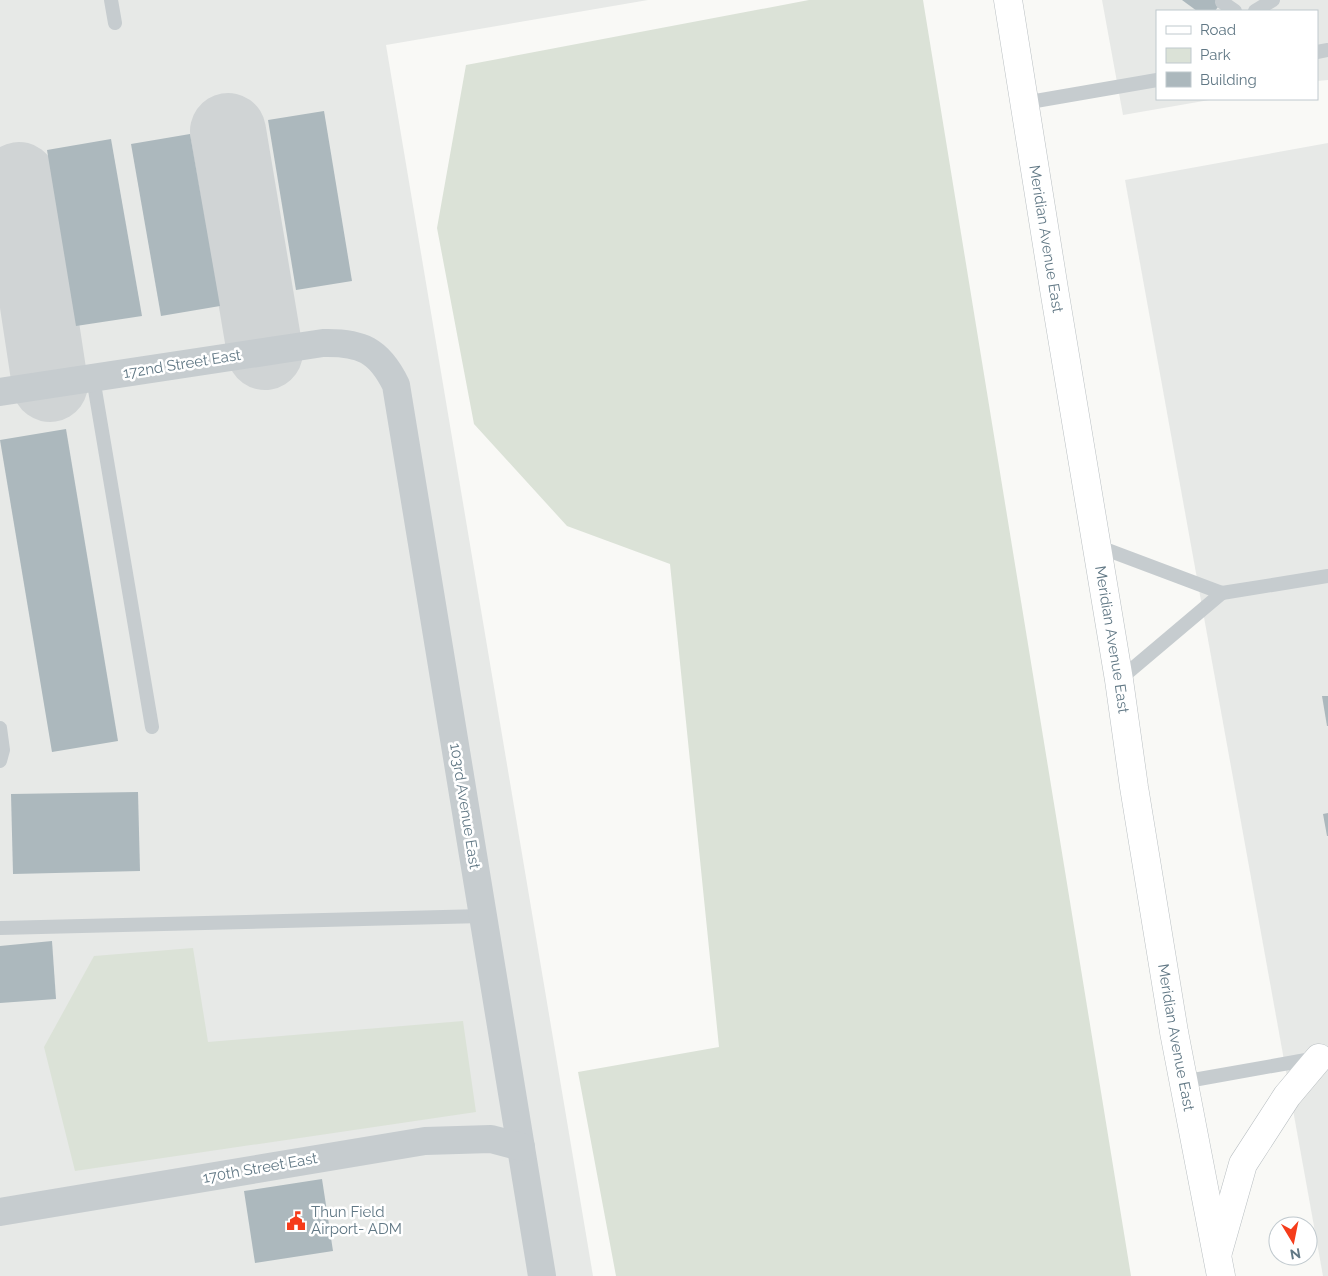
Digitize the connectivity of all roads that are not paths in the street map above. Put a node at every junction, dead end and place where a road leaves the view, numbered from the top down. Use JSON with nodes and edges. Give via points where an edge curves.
{"nodes":[{"id":1,"x":111,"y":0,"type":"edge"},
{"id":2,"x":1008,"y":0,"type":"edge"},
{"id":3,"x":1273,"y":0,"type":"edge"},
{"id":4,"x":1222,"y":2,"type":"dead end"},
{"id":5,"x":1234,"y":10,"type":"edge"},
{"id":6,"x":1257,"y":10,"type":"edge"},
{"id":7,"x":115,"y":23,"type":"dead end"},
{"id":8,"x":1156,"y":80,"type":"edge"},
{"id":9,"x":1024,"y":103,"type":"junction"},
{"id":10,"x":364,"y":350,"type":"joint"},
{"id":11,"x":93,"y":378,"type":"junction"},
{"id":12,"x":0,"y":392,"type":"edge"},
{"id":13,"x":1097,"y":546,"type":"junction"},
{"id":14,"x":1328,"y":576,"type":"edge"},
{"id":15,"x":1222,"y":593,"type":"junction"},
{"id":16,"x":1119,"y":680,"type":"junction"},
{"id":17,"x":152,"y":727,"type":"dead end"},
{"id":18,"x":0,"y":728,"type":"edge"},
{"id":19,"x":0,"y":761,"type":"edge"},
{"id":20,"x":483,"y":916,"type":"junction"},
{"id":21,"x":0,"y":928,"type":"edge"},
{"id":22,"x":1324,"y":1057,"type":"edge"},
{"id":23,"x":1182,"y":1082,"type":"junction"},
{"id":24,"x":521,"y":1146,"type":"junction"},
{"id":25,"x":0,"y":1212,"type":"edge"},
{"id":26,"x":1219,"y":1266,"type":"edge"},
{"id":27,"x":539,"y":1273,"type":"edge"}],
"edges":[{"from":1,"to":7,"type":"lane"},
{"from":2,"to":9,"type":"main road","name":"Meridian Avenue East"},
{"from":3,"to":6,"type":"lane"},
{"from":4,"to":5,"type":"lane"},
{"from":8,"to":9,"type":"lane"},
{"from":9,"to":13,"type":"main road","name":"Meridian Avenue East"},
{"from":10,"to":11,"type":"street","name":"172nd Street East","via":[[344,343],[323,343]]},
{"from":10,"to":20,"type":"street","name":"103rd Avenue East","via":[[378,356],[396,385]]},
{"from":11,"to":12,"type":"street","name":"172nd Street East"},
{"from":11,"to":17,"type":"lane"},
{"from":13,"to":15,"type":"lane"},
{"from":13,"to":16,"type":"main road","name":"Meridian Avenue East"},
{"from":14,"to":15,"type":"lane"},
{"from":15,"to":16,"type":"lane"},
{"from":16,"to":23,"type":"main road","name":"Meridian Avenue East"},
{"from":18,"to":19,"type":"lane","via":[[3,750]]},
{"from":20,"to":21,"type":"lane"},
{"from":20,"to":24,"type":"street","name":"103rd Avenue East"},
{"from":22,"to":23,"type":"lane"},
{"from":22,"to":26,"type":"main road","via":[[1287,1096],[1243,1164]]},
{"from":23,"to":26,"type":"main road","name":"Meridian Avenue East"},
{"from":24,"to":25,"type":"street","name":"170th Street East","via":[[491,1139],[425,1141]]},
{"from":24,"to":27,"type":"street","name":"103rd Avenue East"}]}
